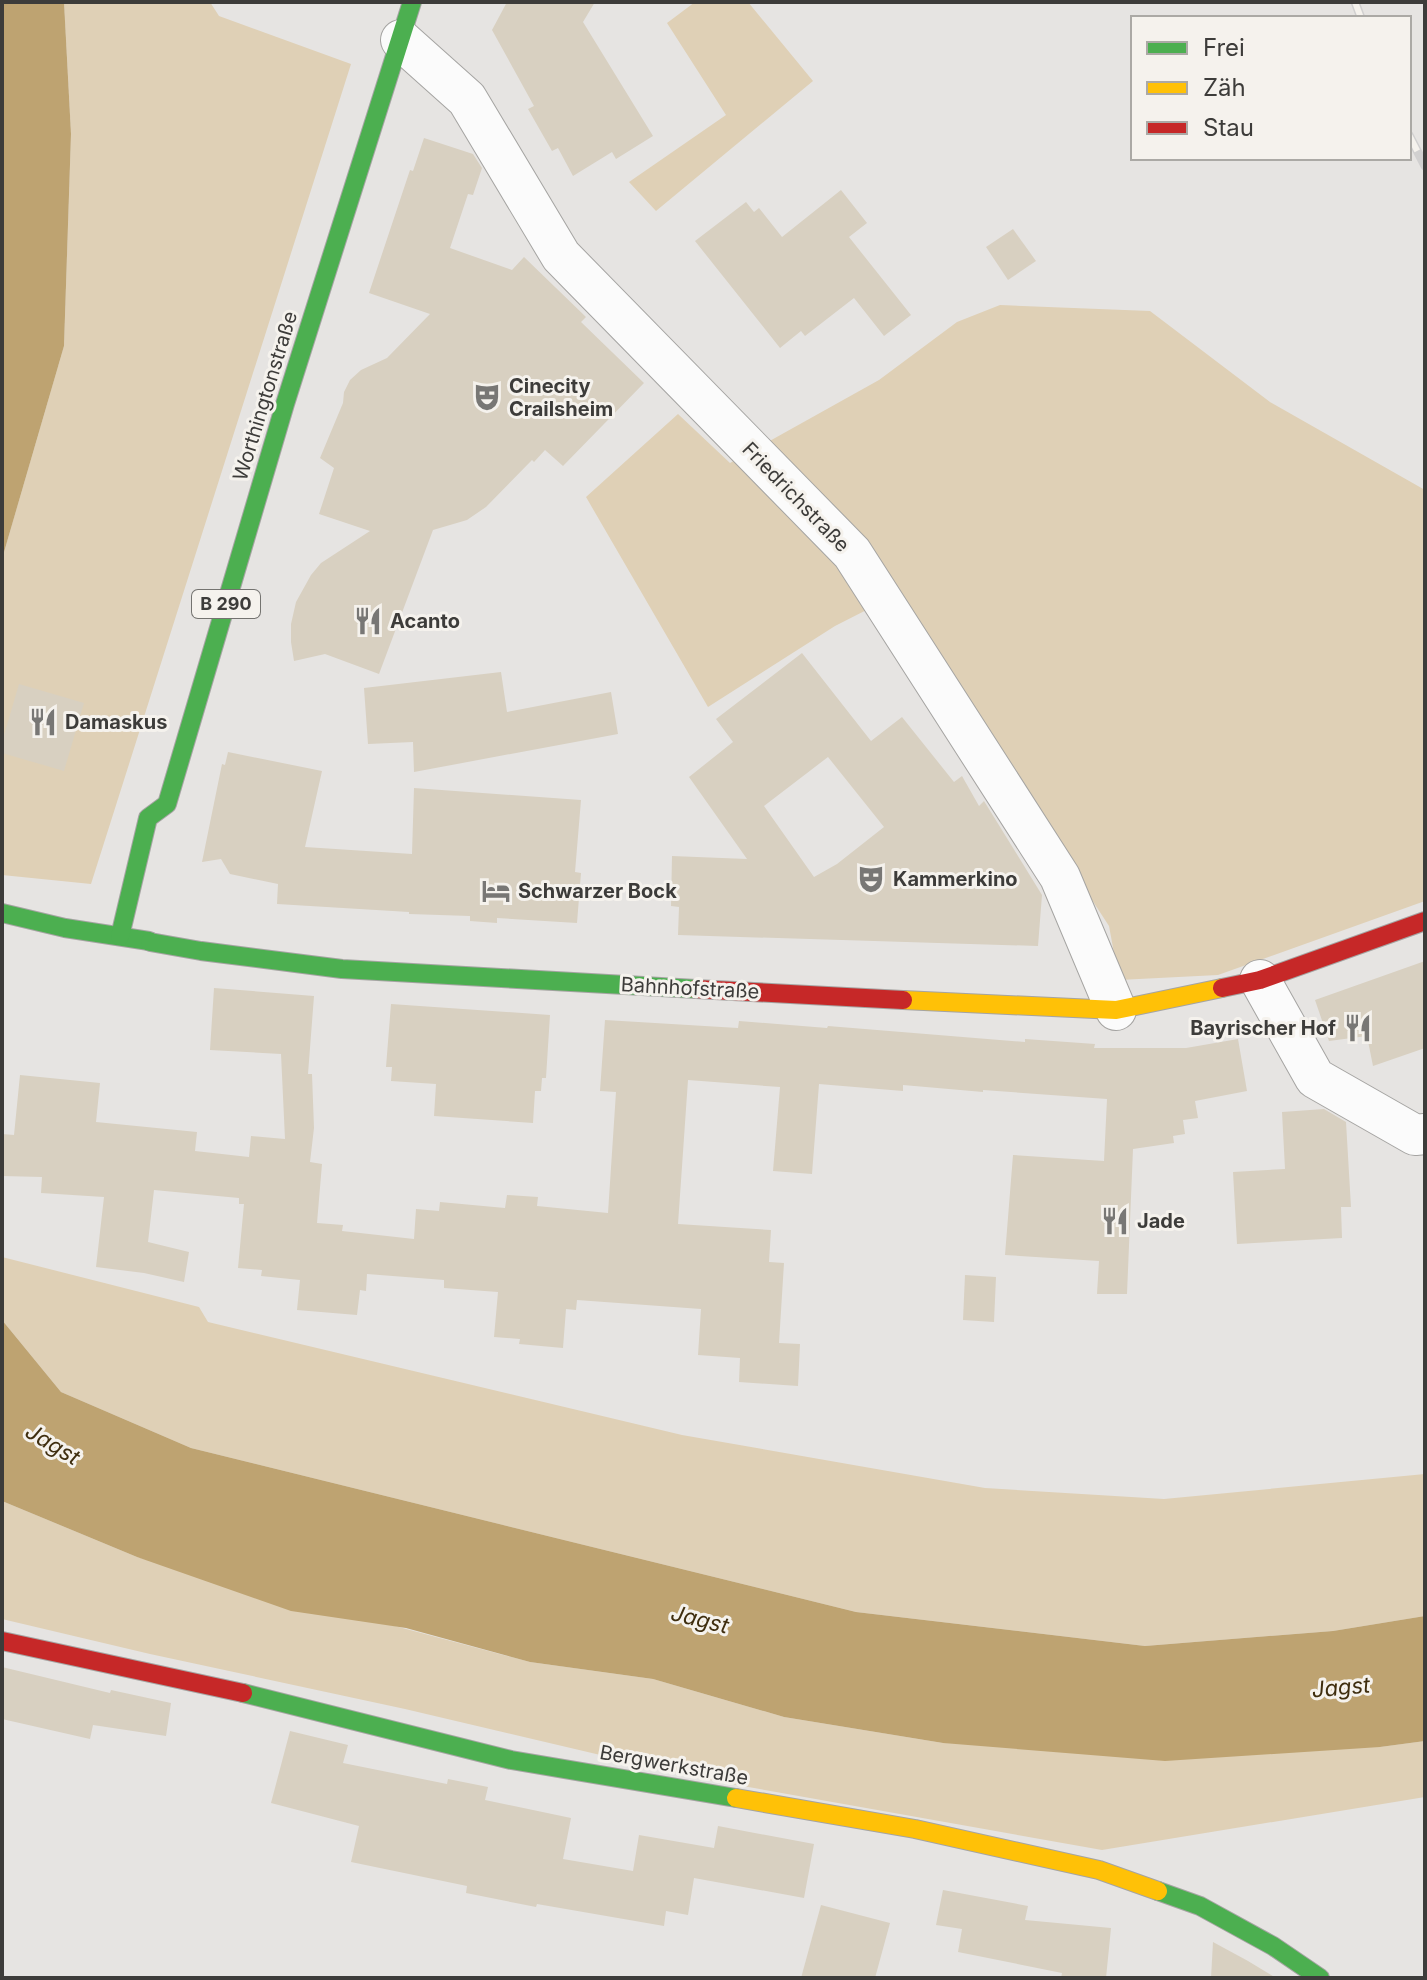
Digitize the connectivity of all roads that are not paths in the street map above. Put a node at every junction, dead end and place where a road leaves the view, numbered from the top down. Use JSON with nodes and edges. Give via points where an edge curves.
{"nodes":[{"id":1,"x":412,"y":2,"type":"edge"},
{"id":2,"x":401,"y":40,"type":"junction"},
{"id":3,"x":167,"y":804,"type":"junction"},
{"id":4,"x":174,"y":823,"type":"dead end"},
{"id":5,"x":2,"y":913,"type":"edge"},
{"id":6,"x":1425,"y":921,"type":"edge"},
{"id":7,"x":120,"y":936,"type":"junction"},
{"id":8,"x":1260,"y":980,"type":"junction"},
{"id":9,"x":1116,"y":1010,"type":"junction"},
{"id":10,"x":1425,"y":1134,"type":"edge"},
{"id":11,"x":2,"y":1641,"type":"edge"},
{"id":12,"x":1320,"y":1978,"type":"edge"}],
"edges":[{"from":1,"to":2,"type":"main road","name":"Worthingtonstraße","number":"B 290"},
{"from":2,"to":3,"type":"main road","name":"Worthingtonstraße","number":"B 290","via":[[285,404]]},
{"from":2,"to":9,"type":"street","name":"Friedrichstraße","via":[[467,99],[561,256],[852,553],[1060,877]]},
{"from":3,"to":4,"type":"main road"},
{"from":3,"to":7,"type":"main road","name":"Worthingtonstraße","number":"B 290","via":[[148,818]]},
{"from":5,"to":7,"type":"main road","name":"Bahnhofstraße"},
{"from":6,"to":8,"type":"main road","name":"Bahnhofstraße"},
{"from":7,"to":9,"type":"main road","name":"Bahnhofstraße","via":[[152,934],[201,951],[342,969]]},
{"from":8,"to":9,"type":"main road","name":"Bahnhofstraße"},
{"from":8,"to":10,"type":"street","via":[[1315,1078],[1415,1135]]},
{"from":11,"to":12,"type":"main road","name":"Bergwerkstraße","via":[[226,1689],[511,1760],[915,1829],[1099,1870],[1200,1906]]}]}
